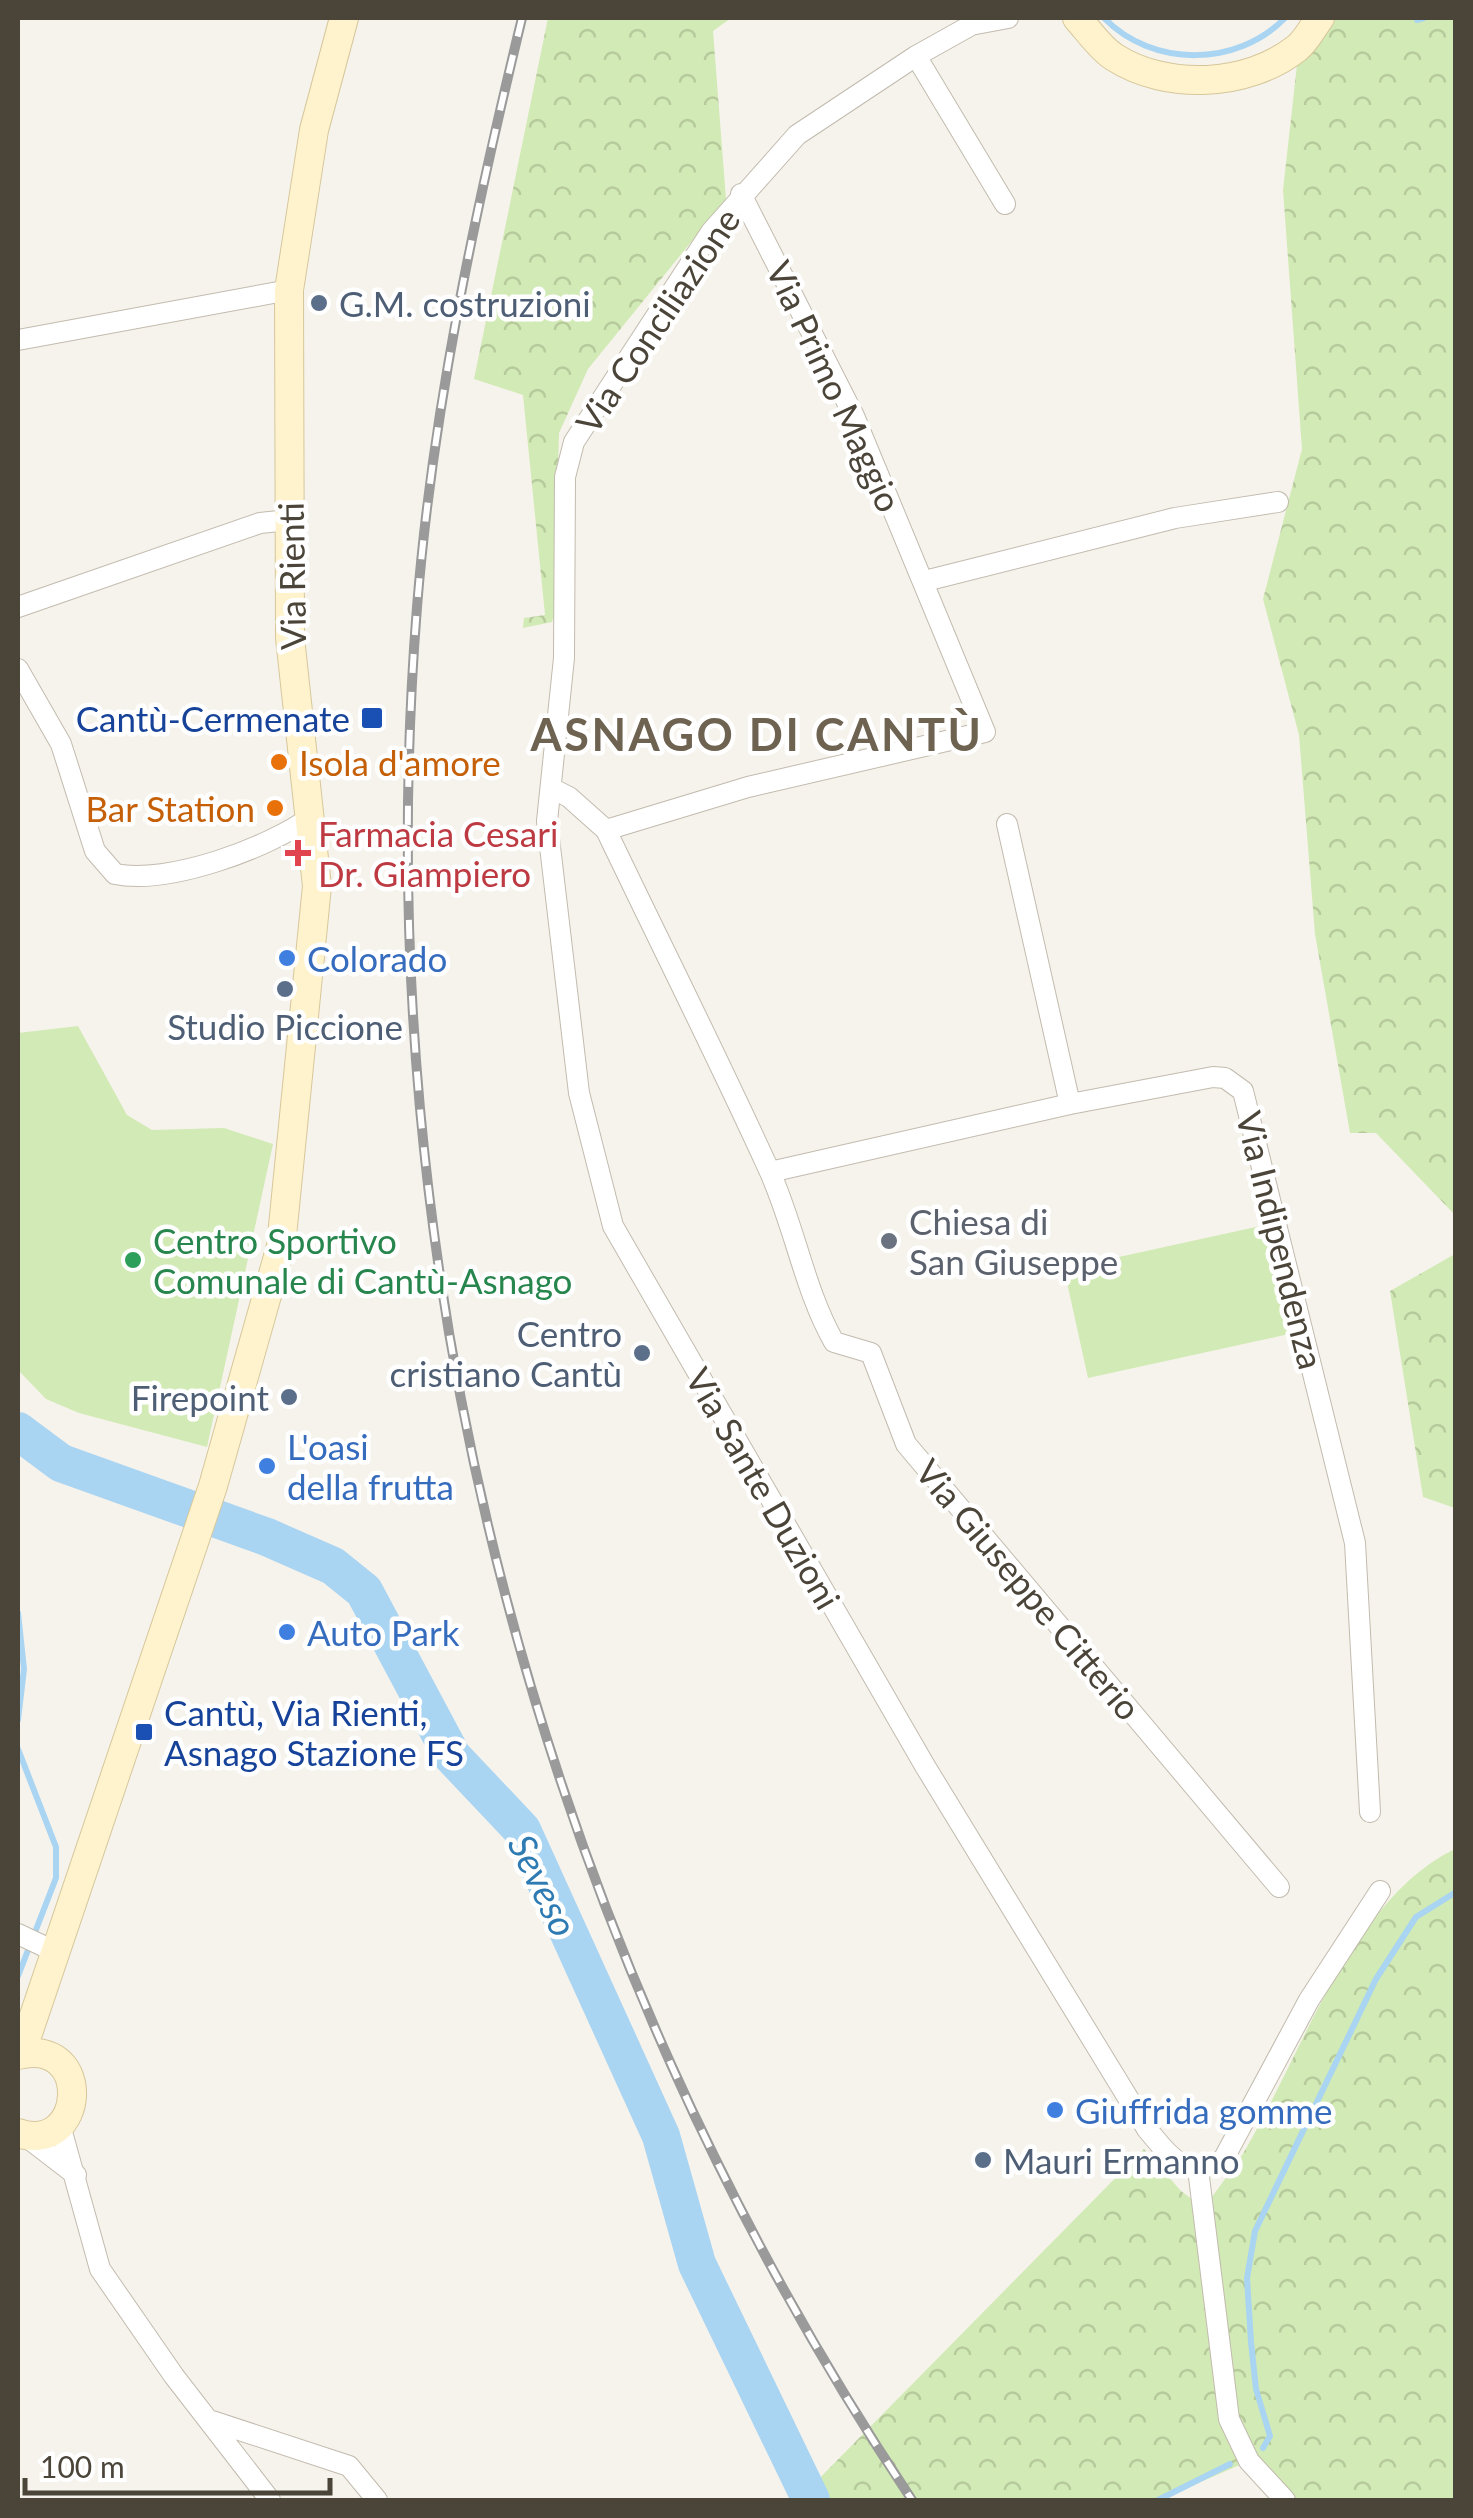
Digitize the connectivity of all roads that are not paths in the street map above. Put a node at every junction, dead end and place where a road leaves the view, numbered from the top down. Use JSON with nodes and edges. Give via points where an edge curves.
{"nodes":[{"id":1,"x":344,"y":18,"type":"edge"},
{"id":2,"x":1008,"y":18,"type":"edge"},
{"id":3,"x":1077,"y":18,"type":"edge"},
{"id":4,"x":1320,"y":18,"type":"edge"},
{"id":5,"x":971,"y":23,"type":"edge"},
{"id":6,"x":916,"y":56,"type":"junction"},
{"id":7,"x":741,"y":194,"type":"junction"},
{"id":8,"x":1004,"y":204,"type":"dead end"},
{"id":9,"x":289,"y":290,"type":"junction"},
{"id":10,"x":18,"y":340,"type":"edge"},
{"id":11,"x":1278,"y":502,"type":"dead end"},
{"id":12,"x":289,"y":520,"type":"junction"},
{"id":13,"x":925,"y":581,"type":"junction"},
{"id":14,"x":18,"y":607,"type":"edge"},
{"id":15,"x":18,"y":669,"type":"edge"},
{"id":16,"x":550,"y":788,"type":"junction"},
{"id":17,"x":312,"y":816,"type":"junction"},
{"id":18,"x":1007,"y":824,"type":"dead end"},
{"id":19,"x":606,"y":830,"type":"junction"},
{"id":20,"x":1070,"y":1104,"type":"junction"},
{"id":21,"x":770,"y":1172,"type":"junction"},
{"id":22,"x":1370,"y":1812,"type":"dead end"},
{"id":23,"x":1279,"y":1886,"type":"dead end"},
{"id":24,"x":1380,"y":1891,"type":"dead end"},
{"id":25,"x":35,"y":1942,"type":"edge"},
{"id":26,"x":47,"y":1984,"type":"junction"},
{"id":27,"x":19,"y":2054,"type":"edge"},
{"id":28,"x":53,"y":2058,"type":"junction"},
{"id":29,"x":60,"y":2125,"type":"junction"},
{"id":30,"x":21,"y":2134,"type":"edge"},
{"id":31,"x":1198,"y":2170,"type":"junction"},
{"id":32,"x":76,"y":2175,"type":"junction"},
{"id":33,"x":210,"y":2420,"type":"junction"},
{"id":34,"x":270,"y":2500,"type":"edge"},
{"id":35,"x":377,"y":2500,"type":"edge"},
{"id":36,"x":1285,"y":2500,"type":"edge"}],
"edges":[{"from":1,"to":9,"type":"main road","name":"Via Rienti","via":[[314,130]]},
{"from":2,"to":5,"type":"street","name":"Via Conciliazione"},
{"from":3,"to":4,"type":"main road","via":[[1113,56],[1158,74],[1212,80],[1252,74],[1299,47]]},
{"from":5,"to":6,"type":"street","name":"Via Conciliazione"},
{"from":6,"to":7,"type":"street","name":"Via Conciliazione","via":[[797,134]]},
{"from":6,"to":8,"type":"street"},
{"from":7,"to":13,"type":"street","name":"Via Primo Maggio","via":[[854,416]]},
{"from":7,"to":16,"type":"street","name":"Via Conciliazione","via":[[574,442],[565,477],[564,658]]},
{"from":9,"to":10,"type":"street"},
{"from":9,"to":12,"type":"main road","name":"Via Rienti"},
{"from":11,"to":13,"type":"street","via":[[1175,518]]},
{"from":12,"to":14,"type":"street","via":[[260,523]]},
{"from":12,"to":17,"type":"main road","name":"Via Rienti","via":[[290,638]]},
{"from":13,"to":19,"type":"street","name":"Via Primo Maggio","via":[[985,732],[748,787]]},
{"from":15,"to":17,"type":"street","via":[[62,744],[95,851],[115,874],[153,878],[258,846]]},
{"from":16,"to":19,"type":"street"},
{"from":16,"to":31,"type":"street","name":"Via Sante Duzioni","via":[[547,821],[579,1093],[613,1226],[925,1766],[1148,2129],[1178,2165]]},
{"from":17,"to":25,"type":"main road","name":"Via Rienti","via":[[317,886],[282,1246],[213,1486]]},
{"from":18,"to":20,"type":"street"},
{"from":19,"to":21,"type":"street"},
{"from":20,"to":21,"type":"street","name":"Via Indipendenza"},
{"from":20,"to":22,"type":"street","name":"Via Indipendenza","via":[[1213,1077],[1243,1091],[1355,1543]]},
{"from":21,"to":23,"type":"street","name":"Via Giuseppe Citterio","via":[[814,1306],[834,1342],[871,1353],[906,1444]]},
{"from":24,"to":31,"type":"street","via":[[1309,2000],[1232,2147],[1223,2160]]},
{"from":25,"to":26,"type":"main road","name":"Via Rienti"},
{"from":26,"to":27,"type":"main road"},
{"from":26,"to":28,"type":"main road"},
{"from":27,"to":28,"type":"main road"},
{"from":28,"to":29,"type":"main road","via":[[73,2088],[72,2107]]},
{"from":29,"to":30,"type":"main road"},
{"from":29,"to":32,"type":"street"},
{"from":30,"to":32,"type":"street"},
{"from":31,"to":36,"type":"street","via":[[1228,2419],[1249,2461]]},
{"from":32,"to":33,"type":"street","via":[[100,2269]]},
{"from":33,"to":34,"type":"street"},
{"from":33,"to":35,"type":"street","via":[[349,2466]]}]}
